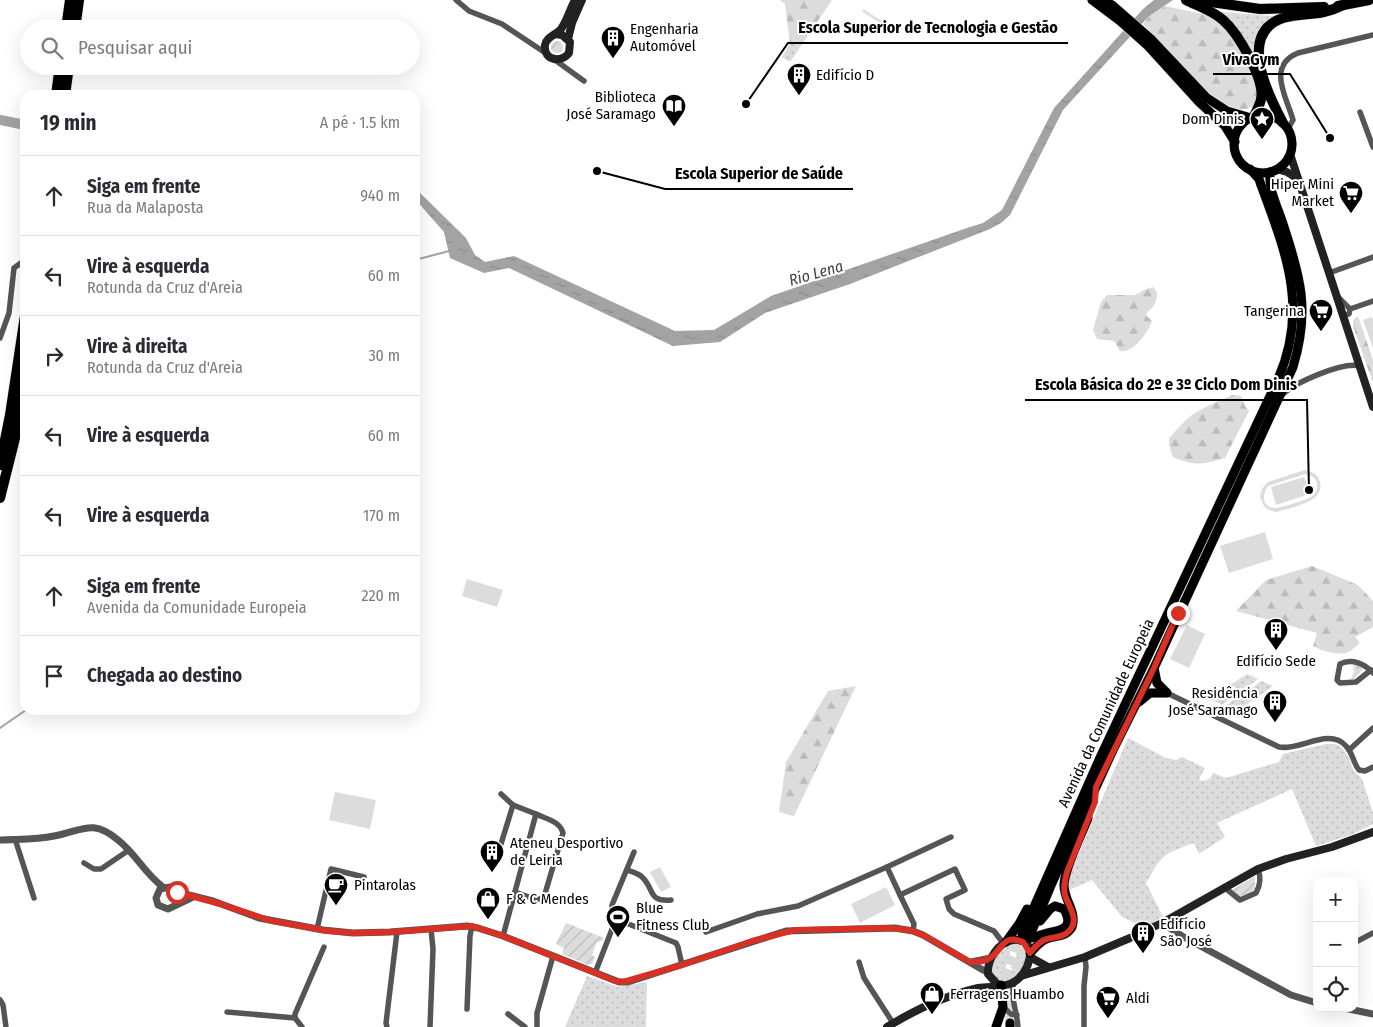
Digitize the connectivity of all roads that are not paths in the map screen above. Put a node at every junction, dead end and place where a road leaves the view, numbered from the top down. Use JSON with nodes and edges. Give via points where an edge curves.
{"nodes":[{"id":1,"x":70,"y":0,"type":"edge"},
{"id":2,"x":79,"y":0,"type":"edge"},
{"id":3,"x":456,"y":0,"type":"edge"},
{"id":4,"x":575,"y":0,"type":"edge"},
{"id":5,"x":582,"y":0,"type":"edge"},
{"id":6,"x":1092,"y":0,"type":"edge"},
{"id":7,"x":1186,"y":0,"type":"edge"},
{"id":8,"x":1369,"y":0,"type":"edge"},
{"id":9,"x":1107,"y":2,"type":"edge"},
{"id":10,"x":1200,"y":2,"type":"edge"},
{"id":11,"x":1343,"y":5,"type":"junction"},
{"id":12,"x":1122,"y":18,"type":"junction"},
{"id":13,"x":67,"y":20,"type":"edge"},
{"id":14,"x":76,"y":20,"type":"edge"},
{"id":15,"x":555,"y":34,"type":"junction"},
{"id":16,"x":1373,"y":35,"type":"edge"},
{"id":17,"x":568,"y":39,"type":"junction"},
{"id":18,"x":546,"y":41,"type":"junction"},
{"id":19,"x":1150,"y":43,"type":"junction"},
{"id":20,"x":533,"y":44,"type":"junction"},
{"id":21,"x":547,"y":54,"type":"junction"},
{"id":22,"x":567,"y":56,"type":"junction"},
{"id":23,"x":555,"y":60,"type":"junction"},
{"id":24,"x":568,"y":70,"type":"junction"},
{"id":25,"x":59,"y":75,"type":"edge"},
{"id":26,"x":69,"y":75,"type":"edge"},
{"id":27,"x":584,"y":81,"type":"dead end"},
{"id":28,"x":57,"y":90,"type":"edge"},
{"id":29,"x":67,"y":90,"type":"edge"},
{"id":30,"x":1360,"y":112,"type":"dead end"},
{"id":31,"x":1252,"y":117,"type":"junction"},
{"id":32,"x":1286,"y":126,"type":"junction"},
{"id":33,"x":1235,"y":142,"type":"junction"},
{"id":34,"x":1373,"y":147,"type":"edge"},
{"id":35,"x":1290,"y":154,"type":"junction"},
{"id":36,"x":1250,"y":169,"type":"junction"},
{"id":37,"x":1273,"y":170,"type":"junction"},
{"id":38,"x":1298,"y":179,"type":"junction"},
{"id":39,"x":1373,"y":257,"type":"edge"},
{"id":40,"x":20,"y":263,"type":"edge"},
{"id":41,"x":1329,"y":272,"type":"junction"},
{"id":42,"x":1336,"y":295,"type":"junction"},
{"id":43,"x":1373,"y":301,"type":"edge"},
{"id":44,"x":1350,"y":309,"type":"junction"},
{"id":45,"x":1343,"y":316,"type":"junction"},
{"id":46,"x":0,"y":338,"type":"edge"},
{"id":47,"x":20,"y":349,"type":"edge"},
{"id":48,"x":1360,"y":366,"type":"junction"},
{"id":49,"x":1278,"y":398,"type":"junction"},
{"id":50,"x":1373,"y":407,"type":"edge"},
{"id":51,"x":20,"y":409,"type":"edge"},
{"id":52,"x":0,"y":464,"type":"edge"},
{"id":53,"x":0,"y":498,"type":"edge"},
{"id":54,"x":1154,"y":668,"type":"junction"},
{"id":55,"x":1372,"y":671,"type":"edge"},
{"id":56,"x":1167,"y":693,"type":"junction"},
{"id":57,"x":1135,"y":706,"type":"junction"},
{"id":58,"x":1373,"y":728,"type":"edge"},
{"id":59,"x":1349,"y":750,"type":"junction"},
{"id":60,"x":1099,"y":760,"type":"junction"},
{"id":61,"x":1373,"y":767,"type":"edge"},
{"id":62,"x":1096,"y":787,"type":"junction"},
{"id":63,"x":501,"y":794,"type":"dead end"},
{"id":64,"x":513,"y":805,"type":"junction"},
{"id":65,"x":536,"y":814,"type":"junction"},
{"id":66,"x":1373,"y":832,"type":"edge"},
{"id":67,"x":951,"y":837,"type":"dead end"},
{"id":68,"x":15,"y":839,"type":"junction"},
{"id":69,"x":0,"y":840,"type":"edge"},
{"id":70,"x":501,"y":844,"type":"dead end"},
{"id":71,"x":129,"y":850,"type":"junction"},
{"id":72,"x":634,"y":852,"type":"dead end"},
{"id":73,"x":84,"y":864,"type":"dead end"},
{"id":74,"x":887,"y":867,"type":"junction"},
{"id":75,"x":1258,"y":869,"type":"junction"},
{"id":76,"x":627,"y":870,"type":"junction"},
{"id":77,"x":364,"y":877,"type":"dead end"},
{"id":78,"x":1224,"y":887,"type":"junction"},
{"id":79,"x":160,"y":889,"type":"junction"},
{"id":80,"x":177,"y":892,"type":"junction"},
{"id":81,"x":515,"y":892,"type":"junction"},
{"id":82,"x":900,"y":895,"type":"junction"},
{"id":83,"x":193,"y":897,"type":"junction"},
{"id":84,"x":34,"y":898,"type":"dead end"},
{"id":85,"x":671,"y":900,"type":"dead end"},
{"id":86,"x":177,"y":903,"type":"junction"},
{"id":87,"x":616,"y":919,"type":"junction"},
{"id":88,"x":1164,"y":922,"type":"junction"},
{"id":89,"x":472,"y":926,"type":"junction"},
{"id":90,"x":317,"y":929,"type":"junction"},
{"id":91,"x":431,"y":929,"type":"junction"},
{"id":92,"x":913,"y":930,"type":"junction"},
{"id":93,"x":397,"y":932,"type":"junction"},
{"id":94,"x":706,"y":932,"type":"dead end"},
{"id":95,"x":1373,"y":933,"type":"edge"},
{"id":96,"x":503,"y":936,"type":"junction"},
{"id":97,"x":1024,"y":936,"type":"junction"},
{"id":98,"x":1358,"y":941,"type":"edge"},
{"id":99,"x":1004,"y":943,"type":"junction"},
{"id":100,"x":324,"y":947,"type":"dead end"},
{"id":101,"x":1030,"y":955,"type":"junction"},
{"id":102,"x":553,"y":956,"type":"junction"},
{"id":103,"x":1085,"y":957,"type":"junction"},
{"id":104,"x":991,"y":958,"type":"junction"},
{"id":105,"x":859,"y":962,"type":"dead end"},
{"id":106,"x":970,"y":962,"type":"junction"},
{"id":107,"x":682,"y":965,"type":"junction"},
{"id":108,"x":1048,"y":967,"type":"junction"},
{"id":109,"x":596,"y":973,"type":"junction"},
{"id":110,"x":988,"y":973,"type":"junction"},
{"id":111,"x":1021,"y":976,"type":"junction"},
{"id":112,"x":1014,"y":982,"type":"junction"},
{"id":113,"x":1000,"y":985,"type":"junction"},
{"id":114,"x":979,"y":988,"type":"junction"},
{"id":115,"x":0,"y":1000,"type":"edge"},
{"id":116,"x":1313,"y":1002,"type":"edge"},
{"id":117,"x":1003,"y":1007,"type":"junction"},
{"id":118,"x":467,"y":1010,"type":"dead end"},
{"id":119,"x":1358,"y":1011,"type":"edge"},
{"id":120,"x":228,"y":1012,"type":"dead end"},
{"id":121,"x":508,"y":1014,"type":"dead end"},
{"id":122,"x":1017,"y":1014,"type":"junction"},
{"id":123,"x":1373,"y":1014,"type":"edge"},
{"id":124,"x":295,"y":1018,"type":"junction"},
{"id":125,"x":890,"y":1025,"type":"edge"},
{"id":126,"x":1006,"y":1026,"type":"edge"},
{"id":127,"x":6,"y":1027,"type":"edge"},
{"id":128,"x":302,"y":1027,"type":"edge"},
{"id":129,"x":387,"y":1027,"type":"edge"},
{"id":130,"x":430,"y":1027,"type":"edge"},
{"id":131,"x":525,"y":1027,"type":"edge"},
{"id":132,"x":537,"y":1027,"type":"edge"},
{"id":133,"x":1084,"y":1027,"type":"edge"}],
"edges":[{"from":1,"to":13,"type":"highway"},
{"from":2,"to":14,"type":"highway"},
{"from":3,"to":20,"type":"street","via":[[468,11],[496,21]]},
{"from":4,"to":15,"type":"main road","via":[[564,24]]},
{"from":5,"to":17,"type":"main road"},
{"from":6,"to":12,"type":"main road"},
{"from":7,"to":10,"type":"highway"},
{"from":8,"to":11,"type":"highway"},
{"from":9,"to":12,"type":"main road"},
{"from":10,"to":11,"type":"highway","via":[[1260,9]]},
{"from":10,"to":31,"type":"highway","via":[[1224,20],[1248,55],[1262,93]]},
{"from":11,"to":32,"type":"highway","via":[[1324,13],[1278,20],[1259,40],[1260,66],[1274,105]]},
{"from":12,"to":19,"type":"main road"},
{"from":15,"to":17,"type":"main road"},
{"from":15,"to":18,"type":"main road"},
{"from":16,"to":32,"type":"street","via":[[1298,53],[1287,60],[1280,79],[1293,120]]},
{"from":17,"to":22,"type":"main road","via":[[570,49]]},
{"from":18,"to":20,"type":"street"},
{"from":18,"to":21,"type":"main road"},
{"from":19,"to":31,"type":"main road","via":[[1207,98],[1227,111]]},
{"from":19,"to":33,"type":"main road","via":[[1199,102],[1225,126]]},
{"from":20,"to":21,"type":"street"},
{"from":21,"to":23,"type":"main road"},
{"from":22,"to":23,"type":"main road"},
{"from":22,"to":24,"type":"street"},
{"from":23,"to":24,"type":"street"},
{"from":24,"to":27,"type":"street"},
{"from":25,"to":28,"type":"highway"},
{"from":26,"to":29,"type":"highway"},
{"from":30,"to":34,"type":"street"},
{"from":31,"to":32,"type":"main road","via":[[1269,116]]},
{"from":31,"to":33,"type":"main road","via":[[1239,128]]},
{"from":32,"to":35,"type":"main road","via":[[1291,137]]},
{"from":33,"to":36,"type":"main road","via":[[1238,158]]},
{"from":35,"to":37,"type":"main road","via":[[1282,165]]},
{"from":35,"to":38,"type":"main road"},
{"from":36,"to":37,"type":"main road","via":[[1256,172]]},
{"from":36,"to":60,"type":"main road","name":"Avenida da Comunidade Europeia","via":[[1262,185],[1288,268],[1294,309],[1290,344],[1278,379]]},
{"from":37,"to":38,"type":"main road","via":[[1287,172]]},
{"from":37,"to":49,"type":"main road","name":"Avenida da Comunidade Europeia","via":[[1271,187],[1298,268],[1303,307],[1296,356]]},
{"from":38,"to":41,"type":"main road"},
{"from":39,"to":41,"type":"street"},
{"from":40,"to":46,"type":"street","via":[[14,268],[8,313]]},
{"from":41,"to":42,"type":"main road"},
{"from":42,"to":44,"type":"street"},
{"from":42,"to":45,"type":"main road"},
{"from":43,"to":44,"type":"street"},
{"from":44,"to":45,"type":"street","via":[[1349,314]]},
{"from":45,"to":48,"type":"main road"},
{"from":47,"to":52,"type":"highway"},
{"from":48,"to":49,"type":"street","via":[[1346,365],[1302,381]]},
{"from":48,"to":50,"type":"main road"},
{"from":49,"to":54,"type":"main road","name":"Avenida da Comunidade Europeia"},
{"from":51,"to":53,"type":"highway"},
{"from":54,"to":56,"type":"main road","via":[[1157,683]]},
{"from":54,"to":57,"type":"main road","name":"Avenida da Comunidade Europeia"},
{"from":55,"to":55,"type":"street","via":[[1365,664],[1343,662],[1338,667],[1337,681],[1356,682]]},
{"from":56,"to":57,"type":"main road","via":[[1150,693]]},
{"from":56,"to":59,"type":"street","via":[[1279,747],[1332,739],[1342,742]]},
{"from":57,"to":62,"type":"main road","name":"Avenida da Comunidade Europeia"},
{"from":58,"to":59,"type":"street"},
{"from":59,"to":61,"type":"street","via":[[1359,770]]},
{"from":60,"to":97,"type":"main road","name":"Avenida da Comunidade Europeia"},
{"from":60,"to":99,"type":"main road","via":[[1082,787],[1022,918]]},
{"from":62,"to":97,"type":"main road","name":"Avenida da Comunidade Europeia"},
{"from":62,"to":101,"type":"main road","via":[[1095,802],[1065,878],[1065,894],[1074,917],[1072,927],[1066,934],[1040,942]]},
{"from":63,"to":64,"type":"street"},
{"from":64,"to":65,"type":"street"},
{"from":64,"to":70,"type":"street"},
{"from":65,"to":81,"type":"street"},
{"from":65,"to":81,"type":"street","via":[[557,823],[563,833],[544,897],[537,900]]},
{"from":66,"to":75,"type":"main road"},
{"from":67,"to":74,"type":"street"},
{"from":68,"to":69,"type":"street"},
{"from":68,"to":71,"type":"street","via":[[54,836],[92,827],[112,835]]},
{"from":68,"to":84,"type":"street"},
{"from":71,"to":73,"type":"street","via":[[101,869]]},
{"from":71,"to":79,"type":"street"},
{"from":72,"to":76,"type":"street"},
{"from":74,"to":82,"type":"street"},
{"from":74,"to":94,"type":"street","via":[[798,906],[757,914]]},
{"from":75,"to":78,"type":"main road"},
{"from":75,"to":78,"type":"street","via":[[1260,879],[1256,893],[1240,900]]},
{"from":76,"to":85,"type":"street","via":[[641,876],[657,899]]},
{"from":76,"to":87,"type":"street","via":[[612,905]]},
{"from":77,"to":90,"type":"street","via":[[331,869]]},
{"from":78,"to":88,"type":"main road"},
{"from":79,"to":80,"type":"street","via":[[172,888]]},
{"from":79,"to":86,"type":"street","via":[[156,902],[161,907],[168,909]]},
{"from":80,"to":83,"type":"street"},
{"from":80,"to":86,"type":"street"},
{"from":81,"to":96,"type":"street"},
{"from":82,"to":92,"type":"street","via":[[914,924]]},
{"from":82,"to":99,"type":"street","via":[[955,870],[965,890],[946,899],[949,909],[994,931]]},
{"from":83,"to":86,"type":"street"},
{"from":83,"to":90,"type":"street","via":[[272,921]]},
{"from":87,"to":107,"type":"street","via":[[676,943]]},
{"from":87,"to":109,"type":"street"},
{"from":88,"to":103,"type":"main road"},
{"from":88,"to":116,"type":"street","via":[[1182,936],[1290,995]]},
{"from":89,"to":91,"type":"street"},
{"from":89,"to":96,"type":"street"},
{"from":89,"to":118,"type":"street"},
{"from":90,"to":93,"type":"street","via":[[353,933]]},
{"from":91,"to":93,"type":"street"},
{"from":91,"to":130,"type":"street"},
{"from":92,"to":106,"type":"street"},
{"from":92,"to":107,"type":"street","via":[[786,931]]},
{"from":93,"to":129,"type":"street"},
{"from":95,"to":98,"type":"street"},
{"from":96,"to":102,"type":"street"},
{"from":97,"to":97,"type":"main road","via":[[1050,909],[1057,906],[1064,910],[1068,918],[1064,929]]},
{"from":97,"to":99,"type":"main road"},
{"from":97,"to":101,"type":"main road"},
{"from":99,"to":104,"type":"main road"},
{"from":100,"to":124,"type":"street"},
{"from":101,"to":108,"type":"main road"},
{"from":101,"to":111,"type":"main road","via":[[1028,968]]},
{"from":102,"to":109,"type":"street"},
{"from":102,"to":132,"type":"street","via":[[537,1013]]},
{"from":103,"to":108,"type":"main road"},
{"from":103,"to":133,"type":"street"},
{"from":104,"to":106,"type":"street"},
{"from":104,"to":110,"type":"main road"},
{"from":105,"to":125,"type":"street","via":[[864,978]]},
{"from":106,"to":110,"type":"street"},
{"from":107,"to":109,"type":"street","via":[[623,982]]},
{"from":108,"to":111,"type":"main road"},
{"from":110,"to":113,"type":"main road"},
{"from":110,"to":114,"type":"main road"},
{"from":111,"to":112,"type":"main road"},
{"from":112,"to":113,"type":"main road"},
{"from":112,"to":122,"type":"street","via":[[1012,998]]},
{"from":113,"to":114,"type":"main road"},
{"from":113,"to":117,"type":"main road"},
{"from":114,"to":125,"type":"main road","via":[[929,1003]]},
{"from":115,"to":127,"type":"street"},
{"from":117,"to":122,"type":"street","via":[[1011,1014]]},
{"from":117,"to":126,"type":"main road"},
{"from":119,"to":123,"type":"street"},
{"from":120,"to":124,"type":"street"},
{"from":121,"to":131,"type":"street"},
{"from":122,"to":126,"type":"street"},
{"from":124,"to":128,"type":"street"}]}
